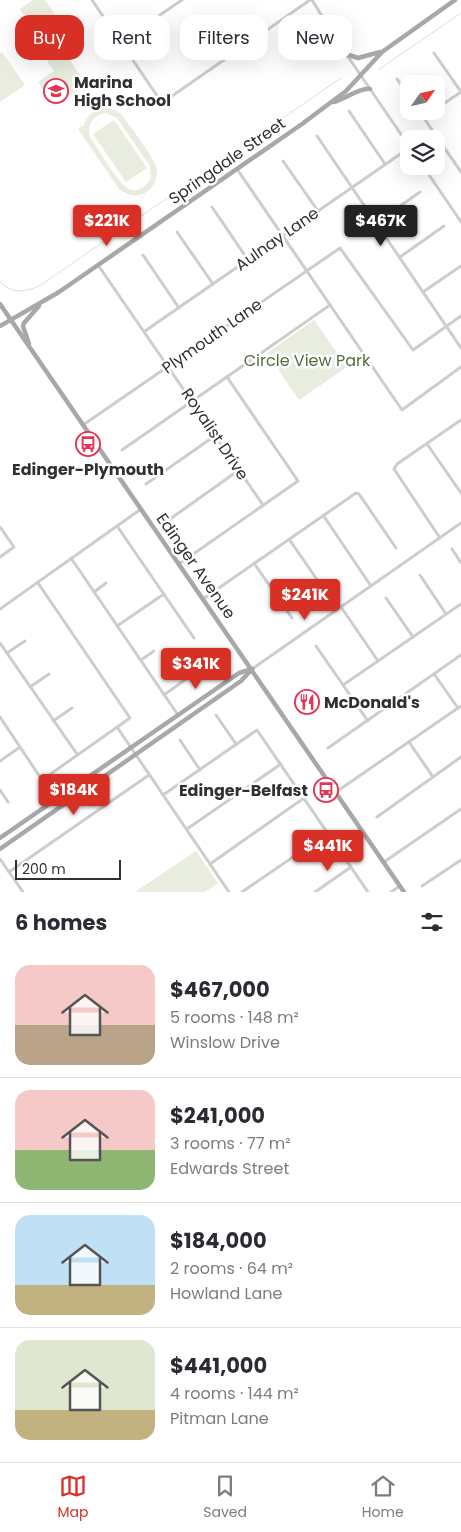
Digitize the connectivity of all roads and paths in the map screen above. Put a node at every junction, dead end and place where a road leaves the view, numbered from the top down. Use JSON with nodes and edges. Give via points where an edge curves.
{"nodes":[{"id":1,"x":92,"y":0,"type":"edge"},
{"id":2,"x":182,"y":0,"type":"edge"},
{"id":3,"x":311,"y":0,"type":"edge"},
{"id":4,"x":455,"y":0,"type":"edge"},
{"id":5,"x":102,"y":15,"type":"edge"},
{"id":6,"x":160,"y":15,"type":"edge"},
{"id":7,"x":321,"y":15,"type":"edge"},
{"id":8,"x":382,"y":52,"type":"junction"},
{"id":9,"x":434,"y":53,"type":"dead end"},
{"id":10,"x":352,"y":56,"type":"edge"},
{"id":11,"x":132,"y":60,"type":"edge"},
{"id":12,"x":350,"y":60,"type":"edge"},
{"id":13,"x":361,"y":76,"type":"junction"},
{"id":14,"x":397,"y":79,"type":"dead end"},
{"id":15,"x":400,"y":83,"type":"edge"},
{"id":16,"x":370,"y":89,"type":"junction"},
{"id":17,"x":461,"y":92,"type":"edge"},
{"id":18,"x":331,"y":103,"type":"junction"},
{"id":19,"x":445,"y":103,"type":"edge"},
{"id":20,"x":350,"y":111,"type":"dead end"},
{"id":21,"x":425,"y":120,"type":"edge"},
{"id":22,"x":400,"y":134,"type":"edge"},
{"id":23,"x":317,"y":136,"type":"dead end"},
{"id":24,"x":446,"y":150,"type":"joint"},
{"id":25,"x":400,"y":153,"type":"edge"},
{"id":26,"x":283,"y":161,"type":"dead end"},
{"id":27,"x":385,"y":164,"type":"junction"},
{"id":28,"x":237,"y":169,"type":"junction"},
{"id":29,"x":461,"y":172,"type":"edge"},
{"id":30,"x":429,"y":175,"type":"edge"},
{"id":31,"x":352,"y":187,"type":"junction"},
{"id":32,"x":420,"y":192,"type":"dead end"},
{"id":33,"x":212,"y":208,"type":"dead end"},
{"id":34,"x":318,"y":211,"type":"junction"},
{"id":35,"x":461,"y":222,"type":"edge"},
{"id":36,"x":376,"y":223,"type":"junction"},
{"id":37,"x":444,"y":226,"type":"dead end"},
{"id":38,"x":178,"y":232,"type":"dead end"},
{"id":39,"x":283,"y":236,"type":"junction"},
{"id":40,"x":143,"y":255,"type":"dead end"},
{"id":41,"x":399,"y":258,"type":"junction"},
{"id":42,"x":248,"y":260,"type":"junction"},
{"id":43,"x":98,"y":265,"type":"junction"},
{"id":44,"x":461,"y":266,"type":"edge"},
{"id":45,"x":307,"y":271,"type":"junction"},
{"id":46,"x":213,"y":284,"type":"junction"},
{"id":47,"x":423,"y":292,"type":"junction"},
{"id":48,"x":44,"y":302,"type":"junction"},
{"id":49,"x":0,"y":304,"type":"edge"},
{"id":50,"x":330,"y":305,"type":"junction"},
{"id":51,"x":179,"y":308,"type":"junction"},
{"id":52,"x":461,"y":316,"type":"edge"},
{"id":53,"x":10,"y":319,"type":"junction"},
{"id":54,"x":0,"y":326,"type":"edge"},
{"id":55,"x":446,"y":327,"type":"junction"},
{"id":56,"x":145,"y":331,"type":"junction"},
{"id":57,"x":30,"y":348,"type":"junction"},
{"id":58,"x":461,"y":348,"type":"edge"},
{"id":59,"x":168,"y":366,"type":"junction"},
{"id":60,"x":461,"y":368,"type":"edge"},
{"id":61,"x":227,"y":377,"type":"junction"},
{"id":62,"x":192,"y":401,"type":"junction"},
{"id":63,"x":461,"y":420,"type":"edge"},
{"id":64,"x":83,"y":425,"type":"junction"},
{"id":65,"x":216,"y":435,"type":"junction"},
{"id":66,"x":427,"y":444,"type":"junction"},
{"id":67,"x":122,"y":450,"type":"dead end"},
{"id":68,"x":239,"y":470,"type":"junction"},
{"id":69,"x":146,"y":484,"type":"dead end"},
{"id":70,"x":461,"y":493,"type":"edge"},
{"id":71,"x":263,"y":505,"type":"junction"},
{"id":72,"x":141,"y":509,"type":"junction"},
{"id":73,"x":323,"y":515,"type":"junction"},
{"id":74,"x":170,"y":519,"type":"dead end"},
{"id":75,"x":461,"y":524,"type":"edge"},
{"id":76,"x":117,"y":526,"type":"junction"},
{"id":77,"x":0,"y":528,"type":"edge"},
{"id":78,"x":440,"y":538,"type":"junction"},
{"id":79,"x":289,"y":539,"type":"junction"},
{"id":80,"x":396,"y":548,"type":"dead end"},
{"id":81,"x":452,"y":549,"type":"dead end"},
{"id":82,"x":0,"y":557,"type":"edge"},
{"id":83,"x":71,"y":558,"type":"junction"},
{"id":84,"x":254,"y":563,"type":"junction"},
{"id":85,"x":461,"y":563,"type":"edge"},
{"id":86,"x":178,"y":564,"type":"junction"},
{"id":87,"x":420,"y":576,"type":"dead end"},
{"id":88,"x":38,"y":583,"type":"junction"},
{"id":89,"x":106,"y":583,"type":"dead end"},
{"id":90,"x":371,"y":586,"type":"junction"},
{"id":91,"x":94,"y":592,"type":"junction"},
{"id":92,"x":164,"y":594,"type":"junction"},
{"id":93,"x":327,"y":594,"type":"dead end"},
{"id":94,"x":386,"y":598,"type":"dead end"},
{"id":95,"x":203,"y":599,"type":"junction"},
{"id":96,"x":461,"y":604,"type":"edge"},
{"id":97,"x":341,"y":607,"type":"junction"},
{"id":98,"x":0,"y":609,"type":"edge"},
{"id":99,"x":446,"y":614,"type":"junction"},
{"id":100,"x":292,"y":618,"type":"dead end"},
{"id":101,"x":117,"y":626,"type":"junction"},
{"id":102,"x":413,"y":637,"type":"junction"},
{"id":103,"x":194,"y":638,"type":"dead end"},
{"id":104,"x":25,"y":641,"type":"dead end"},
{"id":105,"x":0,"y":643,"type":"edge"},
{"id":106,"x":316,"y":646,"type":"dead end"},
{"id":107,"x":154,"y":651,"type":"dead end"},
{"id":108,"x":7,"y":653,"type":"junction"},
{"id":109,"x":461,"y":655,"type":"edge"},
{"id":110,"x":141,"y":660,"type":"junction"},
{"id":111,"x":378,"y":661,"type":"junction"},
{"id":112,"x":252,"y":670,"type":"junction"},
{"id":113,"x":49,"y":674,"type":"dead end"},
{"id":114,"x":434,"y":674,"type":"junction"},
{"id":115,"x":186,"y":679,"type":"dead end"},
{"id":116,"x":343,"y":685,"type":"junction"},
{"id":117,"x":30,"y":687,"type":"junction"},
{"id":118,"x":164,"y":694,"type":"junction"},
{"id":119,"x":459,"y":707,"type":"edge"},
{"id":120,"x":72,"y":708,"type":"dead end"},
{"id":121,"x":178,"y":715,"type":"junction"},
{"id":122,"x":216,"y":715,"type":"dead end"},
{"id":123,"x":0,"y":717,"type":"edge"},
{"id":124,"x":54,"y":721,"type":"junction"},
{"id":125,"x":368,"y":721,"type":"junction"},
{"id":126,"x":117,"y":727,"type":"junction"},
{"id":127,"x":180,"y":740,"type":"dead end"},
{"id":128,"x":409,"y":742,"type":"junction"},
{"id":129,"x":236,"y":744,"type":"junction"},
{"id":130,"x":20,"y":747,"type":"junction"},
{"id":131,"x":130,"y":747,"type":"junction"},
{"id":132,"x":328,"y":748,"type":"dead end"},
{"id":133,"x":77,"y":754,"type":"junction"},
{"id":134,"x":136,"y":754,"type":"junction"},
{"id":135,"x":461,"y":758,"type":"edge"},
{"id":136,"x":0,"y":761,"type":"edge"},
{"id":137,"x":281,"y":764,"type":"junction"},
{"id":138,"x":200,"y":770,"type":"junction"},
{"id":139,"x":150,"y":775,"type":"junction"},
{"id":140,"x":433,"y":777,"type":"junction"},
{"id":141,"x":0,"y":790,"type":"edge"},
{"id":142,"x":336,"y":792,"type":"junction"},
{"id":143,"x":163,"y":795,"type":"junction"},
{"id":144,"x":304,"y":798,"type":"junction"},
{"id":145,"x":8,"y":802,"type":"dead end"},
{"id":146,"x":461,"y":809,"type":"edge"},
{"id":147,"x":377,"y":817,"type":"dead end"},
{"id":148,"x":187,"y":829,"type":"junction"},
{"id":149,"x":328,"y":833,"type":"junction"},
{"id":150,"x":0,"y":838,"type":"edge"},
{"id":151,"x":0,"y":849,"type":"edge"},
{"id":152,"x":0,"y":859,"type":"edge"},
{"id":153,"x":461,"y":860,"type":"edge"},
{"id":154,"x":384,"y":862,"type":"junction"},
{"id":155,"x":210,"y":864,"type":"junction"},
{"id":156,"x":351,"y":867,"type":"junction"},
{"id":157,"x":10,"y":872,"type":"junction"},
{"id":158,"x":400,"y":886,"type":"junction"},
{"id":159,"x":422,"y":886,"type":"dead end"},
{"id":160,"x":23,"y":892,"type":"edge"},
{"id":161,"x":229,"y":892,"type":"edge"},
{"id":162,"x":242,"y":892,"type":"edge"},
{"id":163,"x":315,"y":892,"type":"edge"},
{"id":164,"x":368,"y":892,"type":"edge"},
{"id":165,"x":391,"y":892,"type":"edge"},
{"id":166,"x":404,"y":892,"type":"edge"}],
"edges":[{"from":1,"to":5,"type":"street"},
{"from":2,"to":6,"type":"street"},
{"from":3,"to":7,"type":"street"},
{"from":3,"to":11,"type":"street","via":[[162,103]]},
{"from":4,"to":8,"type":"main road","name":"Springdale Street"},
{"from":8,"to":10,"type":"main road","via":[[358,58]]},
{"from":8,"to":13,"type":"main road","name":"Springdale Street"},
{"from":9,"to":17,"type":"street"},
{"from":12,"to":13,"type":"street"},
{"from":13,"to":16,"type":"street"},
{"from":13,"to":18,"type":"main road","name":"Springdale Street"},
{"from":14,"to":15,"type":"street"},
{"from":16,"to":18,"type":"main road"},
{"from":16,"to":22,"type":"street"},
{"from":17,"to":19,"type":"street"},
{"from":18,"to":28,"type":"main road","name":"Springdale Street"},
{"from":20,"to":27,"type":"street"},
{"from":21,"to":24,"type":"street"},
{"from":23,"to":31,"type":"street"},
{"from":24,"to":29,"type":"street"},
{"from":25,"to":27,"type":"street","name":"Aulnay Lane"},
{"from":26,"to":34,"type":"street"},
{"from":27,"to":31,"type":"street","name":"Aulnay Lane"},
{"from":28,"to":39,"type":"street"},
{"from":28,"to":43,"type":"main road","name":"Springdale Street"},
{"from":30,"to":35,"type":"street"},
{"from":31,"to":34,"type":"street","name":"Aulnay Lane"},
{"from":31,"to":36,"type":"street"},
{"from":32,"to":36,"type":"street"},
{"from":33,"to":42,"type":"street"},
{"from":34,"to":39,"type":"street","name":"Aulnay Lane"},
{"from":36,"to":41,"type":"street"},
{"from":37,"to":41,"type":"street"},
{"from":38,"to":46,"type":"street"},
{"from":39,"to":42,"type":"street","name":"Aulnay Lane"},
{"from":39,"to":45,"type":"street"},
{"from":40,"to":51,"type":"street"},
{"from":41,"to":47,"type":"street"},
{"from":42,"to":46,"type":"street","name":"Aulnay Lane"},
{"from":43,"to":48,"type":"main road","name":"Springdale Street"},
{"from":43,"to":56,"type":"street","name":"Royalist Drive"},
{"from":44,"to":47,"type":"street"},
{"from":45,"to":50,"type":"street"},
{"from":45,"to":55,"type":"street","name":"Plymouth Lane","via":[[340,248],[413,350]]},
{"from":45,"to":59,"type":"street","name":"Plymouth Lane"},
{"from":46,"to":51,"type":"street","name":"Aulnay Lane"},
{"from":47,"to":55,"type":"street"},
{"from":48,"to":53,"type":"main road","name":"Springdale Street"},
{"from":48,"to":57,"type":"main road","via":[[24,323]]},
{"from":49,"to":53,"type":"main road","name":"Edinger Avenue"},
{"from":50,"to":60,"type":"street","via":[[402,410]]},
{"from":50,"to":61,"type":"street"},
{"from":51,"to":56,"type":"street","name":"Aulnay Lane"},
{"from":52,"to":55,"type":"street"},
{"from":53,"to":54,"type":"main road","name":"Springdale Street"},
{"from":53,"to":57,"type":"main road","name":"Edinger Avenue"},
{"from":55,"to":58,"type":"street"},
{"from":56,"to":59,"type":"street","name":"Royalist Drive"},
{"from":57,"to":64,"type":"main road","name":"Edinger Avenue"},
{"from":59,"to":62,"type":"street","name":"Royalist Drive"},
{"from":59,"to":64,"type":"street","name":"Plymouth Lane"},
{"from":61,"to":62,"type":"street"},
{"from":61,"to":71,"type":"street","via":[[298,481]]},
{"from":62,"to":65,"type":"street","name":"Royalist Drive"},
{"from":62,"to":67,"type":"street"},
{"from":63,"to":66,"type":"street"},
{"from":64,"to":72,"type":"main road","name":"Edinger Avenue"},
{"from":65,"to":68,"type":"street","name":"Royalist Drive"},
{"from":65,"to":69,"type":"street"},
{"from":66,"to":70,"type":"street"},
{"from":66,"to":78,"type":"street","via":[[394,469]]},
{"from":68,"to":71,"type":"street","name":"Royalist Drive"},
{"from":68,"to":74,"type":"street"},
{"from":71,"to":86,"type":"street"},
{"from":72,"to":76,"type":"street"},
{"from":72,"to":86,"type":"main road","name":"Edinger Avenue"},
{"from":73,"to":79,"type":"street"},
{"from":73,"to":80,"type":"street","via":[[358,493]]},
{"from":73,"to":90,"type":"street"},
{"from":75,"to":78,"type":"street"},
{"from":76,"to":83,"type":"street"},
{"from":76,"to":92,"type":"street"},
{"from":77,"to":82,"type":"street","via":[[14,547]]},
{"from":78,"to":90,"type":"street"},
{"from":79,"to":84,"type":"street"},
{"from":79,"to":93,"type":"street"},
{"from":81,"to":85,"type":"street"},
{"from":83,"to":88,"type":"street"},
{"from":83,"to":91,"type":"street"},
{"from":84,"to":95,"type":"street"},
{"from":84,"to":100,"type":"street"},
{"from":86,"to":95,"type":"main road","name":"Edinger Avenue"},
{"from":87,"to":99,"type":"street"},
{"from":88,"to":98,"type":"street"},
{"from":88,"to":126,"type":"street","via":[[130,718]]},
{"from":89,"to":91,"type":"street"},
{"from":90,"to":97,"type":"street"},
{"from":91,"to":101,"type":"street"},
{"from":92,"to":101,"type":"street"},
{"from":92,"to":103,"type":"street"},
{"from":94,"to":102,"type":"street"},
{"from":95,"to":112,"type":"main road","name":"Edinger Avenue"},
{"from":96,"to":99,"type":"street"},
{"from":97,"to":111,"type":"street"},
{"from":97,"to":112,"type":"street"},
{"from":99,"to":102,"type":"street"},
{"from":101,"to":110,"type":"street"},
{"from":102,"to":111,"type":"street"},
{"from":104,"to":108,"type":"street"},
{"from":105,"to":108,"type":"street"},
{"from":106,"to":116,"type":"street"},
{"from":107,"to":110,"type":"street"},
{"from":108,"to":117,"type":"street"},
{"from":109,"to":114,"type":"street"},
{"from":110,"to":118,"type":"street"},
{"from":111,"to":116,"type":"street"},
{"from":112,"to":121,"type":"main road","via":[[238,672]]},
{"from":112,"to":134,"type":"main road"},
{"from":112,"to":142,"type":"main road","name":"Edinger Avenue"},
{"from":113,"to":117,"type":"street"},
{"from":114,"to":119,"type":"street"},
{"from":114,"to":125,"type":"street"},
{"from":115,"to":118,"type":"street"},
{"from":116,"to":125,"type":"street"},
{"from":117,"to":124,"type":"street"},
{"from":118,"to":121,"type":"street"},
{"from":119,"to":128,"type":"street"},
{"from":120,"to":124,"type":"street"},
{"from":121,"to":131,"type":"main road"},
{"from":122,"to":129,"type":"street"},
{"from":123,"to":130,"type":"street"},
{"from":124,"to":133,"type":"street"},
{"from":125,"to":132,"type":"street"},
{"from":126,"to":131,"type":"street"},
{"from":126,"to":133,"type":"street"},
{"from":127,"to":138,"type":"street"},
{"from":128,"to":140,"type":"street"},
{"from":128,"to":142,"type":"street"},
{"from":129,"to":137,"type":"street","via":[[257,730]]},
{"from":129,"to":138,"type":"street"},
{"from":130,"to":133,"type":"street","via":[[42,780]]},
{"from":130,"to":136,"type":"street"},
{"from":131,"to":134,"type":"street"},
{"from":131,"to":150,"type":"main road"},
{"from":134,"to":139,"type":"street"},
{"from":134,"to":151,"type":"main road"},
{"from":135,"to":140,"type":"street"},
{"from":137,"to":144,"type":"street"},
{"from":137,"to":148,"type":"street"},
{"from":138,"to":143,"type":"street"},
{"from":139,"to":143,"type":"street"},
{"from":139,"to":157,"type":"street"},
{"from":140,"to":147,"type":"street"},
{"from":141,"to":145,"type":"street"},
{"from":142,"to":154,"type":"main road","name":"Edinger Avenue"},
{"from":143,"to":148,"type":"street"},
{"from":144,"to":149,"type":"street"},
{"from":144,"to":155,"type":"street"},
{"from":146,"to":154,"type":"street"},
{"from":148,"to":155,"type":"street"},
{"from":149,"to":156,"type":"street"},
{"from":149,"to":162,"type":"street"},
{"from":152,"to":157,"type":"street"},
{"from":153,"to":159,"type":"street"},
{"from":154,"to":158,"type":"main road","name":"Edinger Avenue"},
{"from":155,"to":161,"type":"street"},
{"from":156,"to":163,"type":"street"},
{"from":156,"to":164,"type":"street"},
{"from":157,"to":160,"type":"street"},
{"from":158,"to":165,"type":"street"},
{"from":158,"to":166,"type":"main road","name":"Edinger Avenue"}]}
